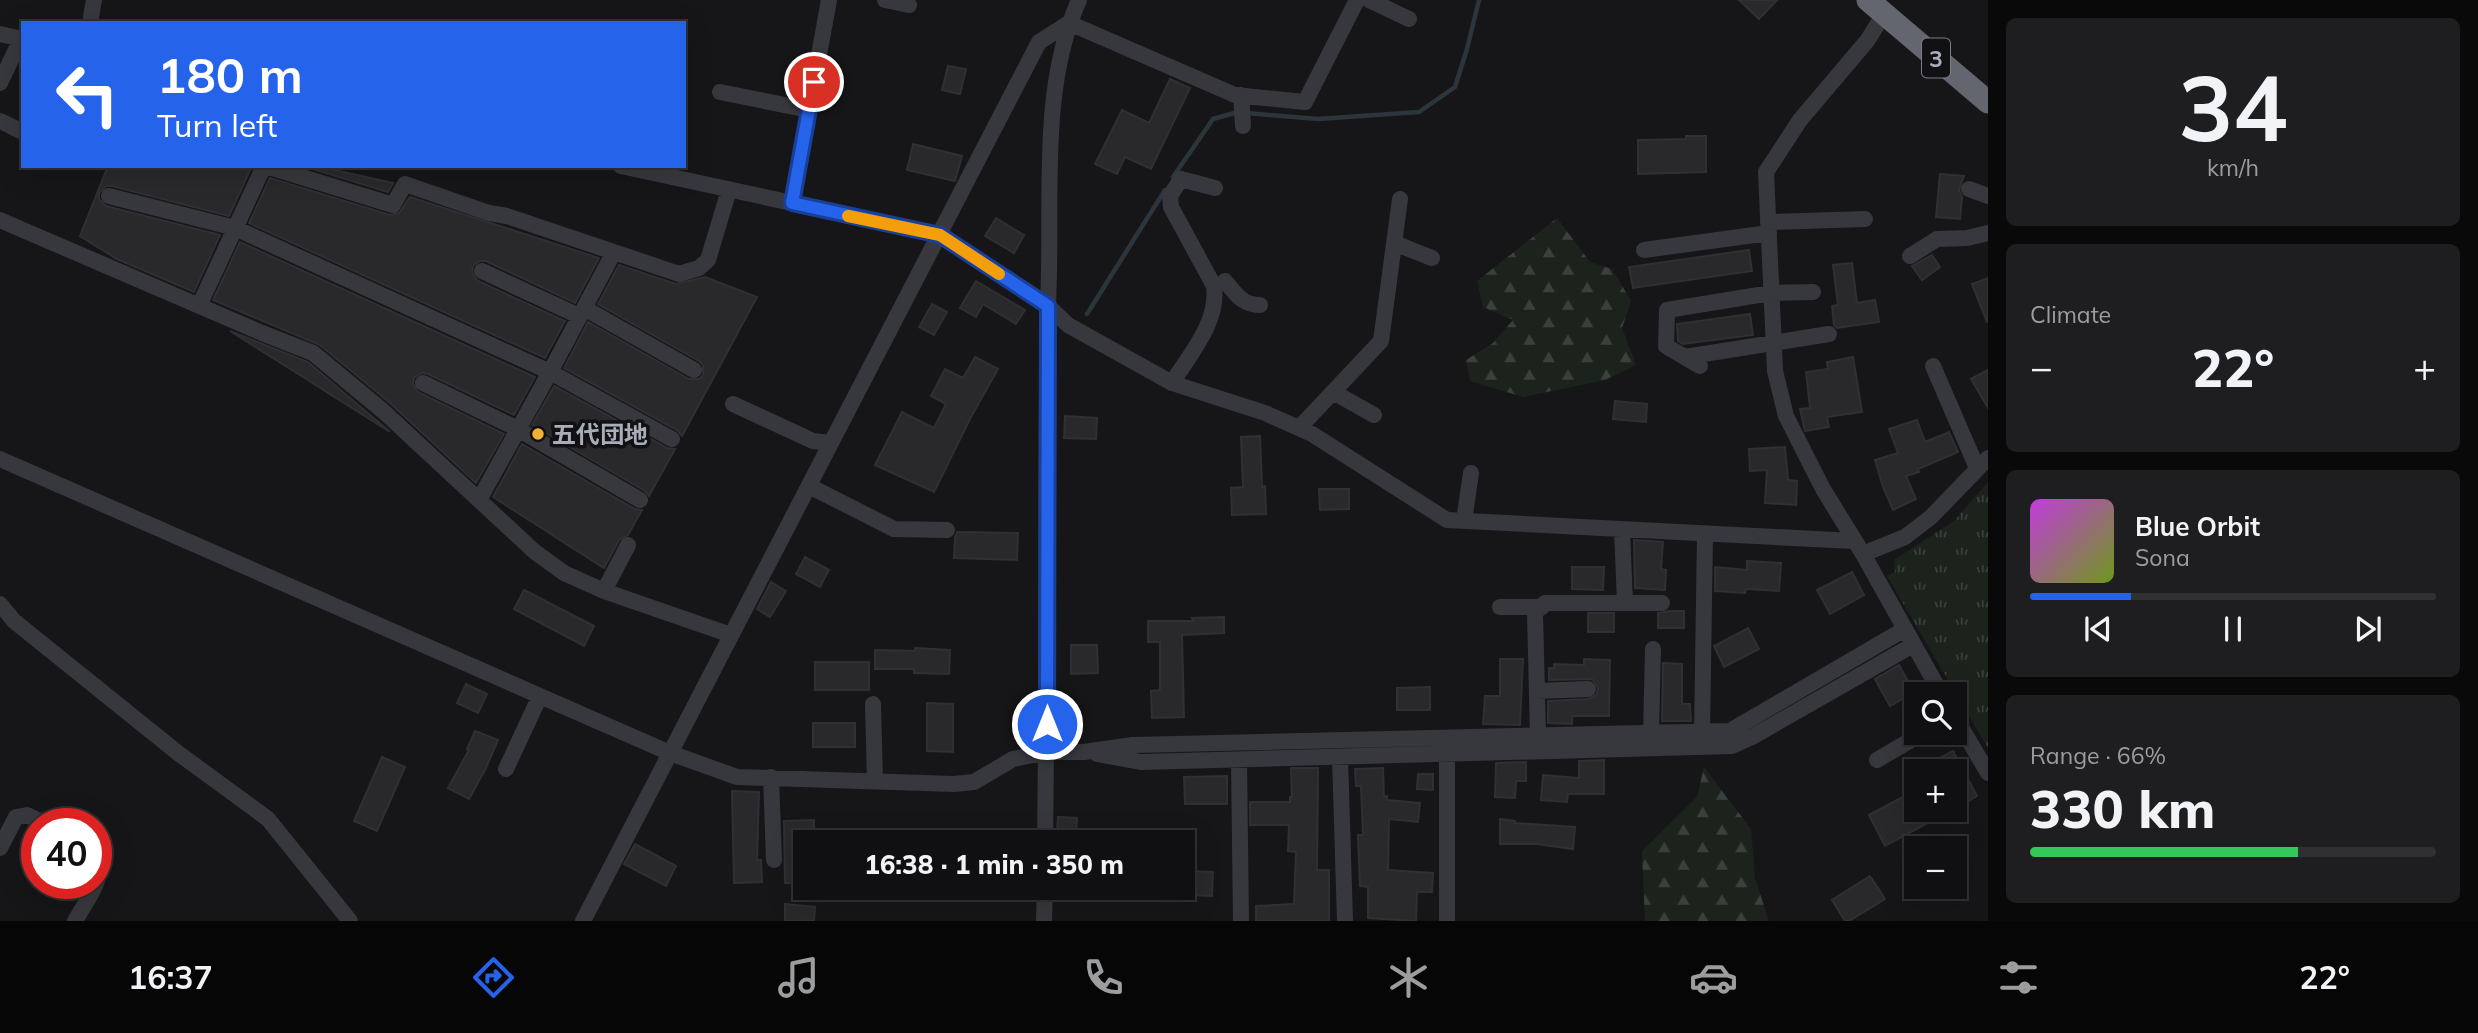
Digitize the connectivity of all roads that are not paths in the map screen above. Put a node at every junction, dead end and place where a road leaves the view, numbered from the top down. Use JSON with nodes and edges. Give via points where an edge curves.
{"nodes":[{"id":1,"x":94,"y":0,"type":"edge"},
{"id":2,"x":829,"y":0,"type":"edge"},
{"id":3,"x":885,"y":0,"type":"edge"},
{"id":4,"x":1079,"y":0,"type":"edge"},
{"id":5,"x":1359,"y":0,"type":"edge"},
{"id":6,"x":909,"y":5,"type":"dead end"},
{"id":7,"x":1876,"y":7,"type":"edge"},
{"id":8,"x":1409,"y":19,"type":"dead end"},
{"id":9,"x":90,"y":21,"type":"edge"},
{"id":10,"x":1069,"y":23,"type":"junction"},
{"id":11,"x":0,"y":34,"type":"edge"},
{"id":12,"x":21,"y":39,"type":"edge"},
{"id":13,"x":21,"y":41,"type":"edge"},
{"id":14,"x":0,"y":83,"type":"edge"},
{"id":15,"x":720,"y":92,"type":"dead end"},
{"id":16,"x":1241,"y":98,"type":"junction"},
{"id":17,"x":1988,"y":102,"type":"edge"},
{"id":18,"x":809,"y":110,"type":"junction"},
{"id":19,"x":0,"y":121,"type":"edge"},
{"id":20,"x":1243,"y":124,"type":"dead end"},
{"id":21,"x":21,"y":131,"type":"edge"},
{"id":22,"x":264,"y":168,"type":"edge"},
{"id":23,"x":272,"y":168,"type":"edge"},
{"id":24,"x":630,"y":168,"type":"edge"},
{"id":25,"x":1215,"y":188,"type":"dead end"},
{"id":26,"x":1969,"y":189,"type":"dead end"},
{"id":27,"x":729,"y":190,"type":"junction"},
{"id":28,"x":109,"y":196,"type":"dead end"},
{"id":29,"x":1988,"y":196,"type":"edge"},
{"id":30,"x":1400,"y":200,"type":"dead end"},
{"id":31,"x":792,"y":203,"type":"junction"},
{"id":32,"x":1865,"y":219,"type":"dead end"},
{"id":33,"x":0,"y":220,"type":"edge"},
{"id":34,"x":235,"y":228,"type":"junction"},
{"id":35,"x":1768,"y":228,"type":"junction"},
{"id":36,"x":1988,"y":233,"type":"edge"},
{"id":37,"x":940,"y":235,"type":"junction"},
{"id":38,"x":1394,"y":243,"type":"junction"},
{"id":39,"x":1644,"y":250,"type":"dead end"},
{"id":40,"x":614,"y":252,"type":"junction"},
{"id":41,"x":1910,"y":257,"type":"dead end"},
{"id":42,"x":1432,"y":258,"type":"dead end"},
{"id":43,"x":1238,"y":270,"type":"dead end"},
{"id":44,"x":482,"y":271,"type":"dead end"},
{"id":45,"x":1220,"y":285,"type":"junction"},
{"id":46,"x":1812,"y":292,"type":"dead end"},
{"id":47,"x":1772,"y":293,"type":"junction"},
{"id":48,"x":1260,"y":305,"type":"dead end"},
{"id":49,"x":199,"y":306,"type":"junction"},
{"id":50,"x":1048,"y":306,"type":"junction"},
{"id":51,"x":581,"y":312,"type":"junction"},
{"id":52,"x":1829,"y":334,"type":"dead end"},
{"id":53,"x":1774,"y":344,"type":"junction"},
{"id":54,"x":1685,"y":357,"type":"junction"},
{"id":55,"x":1700,"y":366,"type":"dead end"},
{"id":56,"x":1933,"y":366,"type":"dead end"},
{"id":57,"x":694,"y":370,"type":"dead end"},
{"id":58,"x":550,"y":372,"type":"junction"},
{"id":59,"x":423,"y":383,"type":"dead end"},
{"id":60,"x":1172,"y":383,"type":"junction"},
{"id":61,"x":1334,"y":392,"type":"junction"},
{"id":62,"x":733,"y":404,"type":"dead end"},
{"id":63,"x":1374,"y":415,"type":"dead end"},
{"id":64,"x":1299,"y":428,"type":"junction"},
{"id":65,"x":517,"y":429,"type":"junction"},
{"id":66,"x":671,"y":439,"type":"dead end"},
{"id":67,"x":831,"y":443,"type":"junction"},
{"id":68,"x":0,"y":459,"type":"edge"},
{"id":69,"x":1982,"y":463,"type":"edge"},
{"id":70,"x":1471,"y":473,"type":"dead end"},
{"id":71,"x":809,"y":486,"type":"junction"},
{"id":72,"x":479,"y":500,"type":"junction"},
{"id":73,"x":640,"y":500,"type":"dead end"},
{"id":74,"x":1464,"y":522,"type":"junction"},
{"id":75,"x":947,"y":530,"type":"dead end"},
{"id":76,"x":1622,"y":530,"type":"junction"},
{"id":77,"x":1706,"y":534,"type":"junction"},
{"id":78,"x":628,"y":545,"type":"dead end"},
{"id":79,"x":1858,"y":547,"type":"junction"},
{"id":80,"x":604,"y":591,"type":"junction"},
{"id":81,"x":1625,"y":603,"type":"junction"},
{"id":82,"x":1662,"y":603,"type":"dead end"},
{"id":83,"x":0,"y":604,"type":"edge"},
{"id":84,"x":1500,"y":607,"type":"dead end"},
{"id":85,"x":1542,"y":607,"type":"junction"},
{"id":86,"x":1905,"y":629,"type":"junction"},
{"id":87,"x":731,"y":635,"type":"junction"},
{"id":88,"x":1913,"y":645,"type":"junction"},
{"id":89,"x":1653,"y":649,"type":"dead end"},
{"id":90,"x":1934,"y":682,"type":"edge"},
{"id":91,"x":1588,"y":689,"type":"dead end"},
{"id":92,"x":1537,"y":691,"type":"junction"},
{"id":93,"x":540,"y":696,"type":"junction"},
{"id":94,"x":873,"y":704,"type":"dead end"},
{"id":95,"x":1651,"y":733,"type":"junction"},
{"id":96,"x":1702,"y":733,"type":"junction"},
{"id":97,"x":1538,"y":736,"type":"junction"},
{"id":98,"x":1967,"y":737,"type":"edge"},
{"id":99,"x":1904,"y":744,"type":"edge"},
{"id":100,"x":1047,"y":752,"type":"junction"},
{"id":101,"x":1084,"y":752,"type":"junction"},
{"id":102,"x":670,"y":753,"type":"junction"},
{"id":103,"x":1447,"y":755,"type":"junction"},
{"id":104,"x":1340,"y":757,"type":"junction"},
{"id":105,"x":1239,"y":760,"type":"junction"},
{"id":106,"x":1877,"y":760,"type":"dead end"},
{"id":107,"x":506,"y":769,"type":"dead end"},
{"id":108,"x":1988,"y":773,"type":"edge"},
{"id":109,"x":771,"y":777,"type":"junction"},
{"id":110,"x":875,"y":781,"type":"junction"},
{"id":111,"x":21,"y":816,"type":"edge"},
{"id":112,"x":1045,"y":830,"type":"edge"},
{"id":113,"x":0,"y":848,"type":"edge"},
{"id":114,"x":774,"y":860,"type":"dead end"},
{"id":115,"x":88,"y":899,"type":"edge"},
{"id":116,"x":1045,"y":900,"type":"edge"},
{"id":117,"x":75,"y":921,"type":"edge"},
{"id":118,"x":350,"y":921,"type":"edge"},
{"id":119,"x":583,"y":921,"type":"edge"},
{"id":120,"x":1044,"y":921,"type":"edge"},
{"id":121,"x":1241,"y":921,"type":"edge"},
{"id":122,"x":1345,"y":921,"type":"edge"},
{"id":123,"x":1447,"y":921,"type":"edge"}],
"edges":[{"from":1,"to":9,"type":"street"},
{"from":2,"to":18,"type":"street"},
{"from":3,"to":6,"type":"street"},
{"from":4,"to":10,"type":"street"},
{"from":5,"to":8,"type":"street"},
{"from":5,"to":16,"type":"street","via":[[1305,102]]},
{"from":7,"to":17,"type":"highway","number":"3"},
{"from":7,"to":35,"type":"street","via":[[1867,41],[1800,120],[1766,172]]},
{"from":10,"to":16,"type":"street"},
{"from":10,"to":37,"type":"street","via":[[1040,42]]},
{"from":10,"to":50,"type":"street","via":[[1052,125]]},
{"from":11,"to":12,"type":"street"},
{"from":13,"to":14,"type":"street"},
{"from":15,"to":18,"type":"street"},
{"from":16,"to":20,"type":"street"},
{"from":18,"to":31,"type":"street"},
{"from":19,"to":21,"type":"street"},
{"from":22,"to":34,"type":"street"},
{"from":23,"to":40,"type":"street","via":[[393,205],[405,184]]},
{"from":24,"to":27,"type":"street"},
{"from":25,"to":45,"type":"street","via":[[1181,179],[1170,197],[1171,207]]},
{"from":26,"to":29,"type":"street"},
{"from":27,"to":31,"type":"street"},
{"from":27,"to":40,"type":"street","via":[[708,260],[699,268],[679,274]]},
{"from":28,"to":34,"type":"street"},
{"from":30,"to":38,"type":"street"},
{"from":31,"to":37,"type":"street"},
{"from":32,"to":35,"type":"street"},
{"from":33,"to":49,"type":"street"},
{"from":34,"to":49,"type":"street"},
{"from":34,"to":58,"type":"street"},
{"from":35,"to":39,"type":"street"},
{"from":35,"to":47,"type":"street"},
{"from":36,"to":41,"type":"street","via":[[1937,239]]},
{"from":37,"to":50,"type":"street"},
{"from":37,"to":67,"type":"street"},
{"from":38,"to":42,"type":"street"},
{"from":38,"to":61,"type":"street","via":[[1381,341]]},
{"from":40,"to":51,"type":"street"},
{"from":43,"to":45,"type":"street"},
{"from":44,"to":51,"type":"street"},
{"from":45,"to":48,"type":"street","via":[[1243,302]]},
{"from":45,"to":60,"type":"street","via":[[1212,319]]},
{"from":46,"to":47,"type":"street"},
{"from":47,"to":53,"type":"street"},
{"from":47,"to":54,"type":"street","via":[[1667,310],[1667,346]]},
{"from":49,"to":72,"type":"street","via":[[313,353]]},
{"from":50,"to":60,"type":"street","via":[[1068,325]]},
{"from":50,"to":100,"type":"street"},
{"from":51,"to":57,"type":"street"},
{"from":51,"to":58,"type":"street"},
{"from":52,"to":53,"type":"street"},
{"from":53,"to":54,"type":"street"},
{"from":53,"to":79,"type":"street","via":[[1786,416]]},
{"from":54,"to":55,"type":"street"},
{"from":56,"to":69,"type":"street"},
{"from":58,"to":65,"type":"street"},
{"from":58,"to":66,"type":"street"},
{"from":59,"to":65,"type":"street"},
{"from":60,"to":64,"type":"street"},
{"from":61,"to":63,"type":"street"},
{"from":61,"to":64,"type":"street"},
{"from":62,"to":67,"type":"street","via":[[813,442]]},
{"from":64,"to":74,"type":"street","via":[[1447,520]]},
{"from":65,"to":72,"type":"street"},
{"from":65,"to":73,"type":"street"},
{"from":67,"to":71,"type":"street"},
{"from":68,"to":93,"type":"street"},
{"from":69,"to":79,"type":"street","via":[[1931,517],[1905,537]]},
{"from":70,"to":74,"type":"street"},
{"from":71,"to":75,"type":"street","via":[[894,529]]},
{"from":71,"to":87,"type":"street"},
{"from":72,"to":80,"type":"street","via":[[535,552],[565,573]]},
{"from":74,"to":76,"type":"street"},
{"from":76,"to":77,"type":"street"},
{"from":76,"to":81,"type":"street"},
{"from":77,"to":79,"type":"street"},
{"from":77,"to":96,"type":"street"},
{"from":78,"to":80,"type":"street"},
{"from":79,"to":86,"type":"street"},
{"from":80,"to":87,"type":"street"},
{"from":81,"to":82,"type":"street"},
{"from":81,"to":85,"type":"street","via":[[1545,603]]},
{"from":83,"to":118,"type":"street","via":[[156,735],[268,819]]},
{"from":84,"to":85,"type":"street"},
{"from":85,"to":92,"type":"street","via":[[1535,613]]},
{"from":86,"to":88,"type":"street"},
{"from":86,"to":96,"type":"street","via":[[1730,730]]},
{"from":87,"to":102,"type":"street"},
{"from":88,"to":90,"type":"street"},
{"from":88,"to":103,"type":"street","via":[[1732,746]]},
{"from":89,"to":95,"type":"street"},
{"from":91,"to":92,"type":"street"},
{"from":92,"to":97,"type":"street"},
{"from":93,"to":102,"type":"street"},
{"from":93,"to":107,"type":"street"},
{"from":94,"to":110,"type":"street"},
{"from":95,"to":96,"type":"street"},
{"from":95,"to":97,"type":"street"},
{"from":97,"to":101,"type":"street","via":[[1133,745]]},
{"from":98,"to":108,"type":"street"},
{"from":99,"to":106,"type":"street"},
{"from":100,"to":101,"type":"street"},
{"from":100,"to":110,"type":"street","via":[[1013,759],[974,782]]},
{"from":100,"to":112,"type":"street"},
{"from":101,"to":105,"type":"street","via":[[1141,762]]},
{"from":102,"to":109,"type":"street","via":[[737,777]]},
{"from":102,"to":119,"type":"street"},
{"from":103,"to":104,"type":"street"},
{"from":103,"to":123,"type":"street"},
{"from":104,"to":105,"type":"street"},
{"from":104,"to":122,"type":"street"},
{"from":105,"to":121,"type":"street"},
{"from":109,"to":110,"type":"street"},
{"from":109,"to":114,"type":"street"},
{"from":111,"to":113,"type":"street","via":[[16,817]]},
{"from":115,"to":117,"type":"street"},
{"from":116,"to":120,"type":"street"}]}
